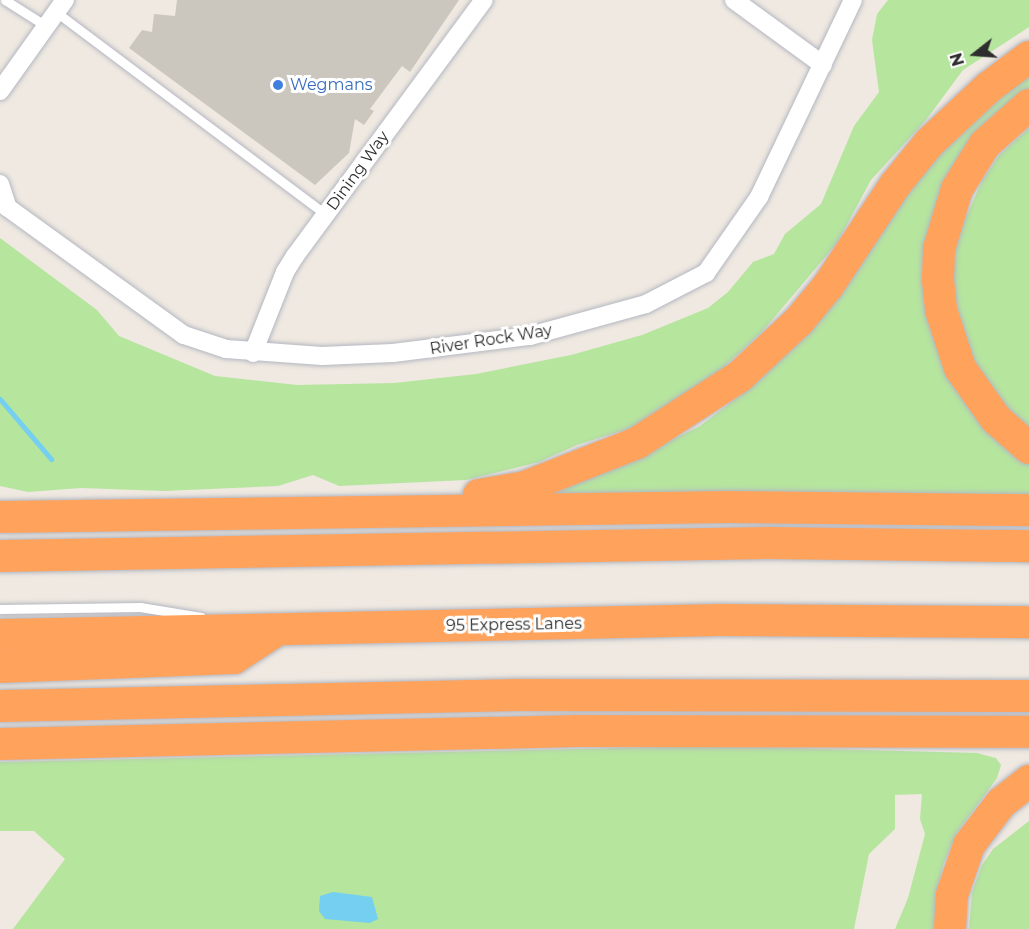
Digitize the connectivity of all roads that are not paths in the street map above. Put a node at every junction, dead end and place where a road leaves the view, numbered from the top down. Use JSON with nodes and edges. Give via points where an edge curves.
{"nodes":[{"id":1,"x":6,"y":0,"type":"edge"},
{"id":2,"x":484,"y":0,"type":"edge"},
{"id":3,"x":734,"y":0,"type":"edge"},
{"id":4,"x":853,"y":0,"type":"edge"},
{"id":5,"x":56,"y":13,"type":"edge"},
{"id":6,"x":1029,"y":57,"type":"edge"},
{"id":7,"x":823,"y":65,"type":"junction"},
{"id":8,"x":0,"y":91,"type":"edge"},
{"id":9,"x":1029,"y":105,"type":"edge"},
{"id":10,"x":0,"y":184,"type":"edge"},
{"id":11,"x":4,"y":205,"type":"edge"},
{"id":12,"x":326,"y":215,"type":"junction"},
{"id":13,"x":253,"y":353,"type":"junction"},
{"id":14,"x":1029,"y":448,"type":"edge"},
{"id":15,"x":1029,"y":510,"type":"edge"},
{"id":16,"x":308,"y":511,"type":"junction"},
{"id":17,"x":0,"y":517,"type":"edge"},
{"id":18,"x":1029,"y":546,"type":"edge"},
{"id":19,"x":0,"y":556,"type":"edge"},
{"id":20,"x":0,"y":609,"type":"edge"},
{"id":21,"x":1029,"y":622,"type":"edge"},
{"id":22,"x":273,"y":632,"type":"junction"},
{"id":23,"x":0,"y":635,"type":"edge"},
{"id":24,"x":0,"y":667,"type":"edge"},
{"id":25,"x":1029,"y":696,"type":"edge"},
{"id":26,"x":0,"y":706,"type":"edge"},
{"id":27,"x":1029,"y":732,"type":"edge"},
{"id":28,"x":0,"y":744,"type":"edge"},
{"id":29,"x":1029,"y":781,"type":"edge"},
{"id":30,"x":950,"y":929,"type":"edge"}],
"edges":[{"from":1,"to":5,"type":"lane"},
{"from":2,"to":12,"type":"street","name":"Dining Way"},
{"from":3,"to":7,"type":"street"},
{"from":4,"to":7,"type":"street","name":"River Rock Way"},
{"from":5,"to":8,"type":"street"},
{"from":5,"to":12,"type":"lane"},
{"from":6,"to":16,"type":"highway","via":[[989,87],[929,144],[799,321],[740,376],[693,410],[637,443],[525,487],[446,500]]},
{"from":7,"to":13,"type":"street","name":"River Rock Way","via":[[770,177],[732,238],[706,273],[669,294],[590,321],[466,347],[321,356]]},
{"from":9,"to":14,"type":"highway","via":[[985,144],[957,189],[939,249],[938,280],[941,310],[960,368],[996,419]]},
{"from":10,"to":11,"type":"street"},
{"from":11,"to":13,"type":"street","name":"River Rock Way","via":[[184,335]]},
{"from":12,"to":13,"type":"street","name":"Dining Way","via":[[285,272]]},
{"from":15,"to":16,"type":"highway","via":[[730,507]]},
{"from":16,"to":17,"type":"highway"},
{"from":18,"to":19,"type":"highway","via":[[732,543]]},
{"from":20,"to":22,"type":"lane","via":[[140,607]]},
{"from":21,"to":22,"type":"highway","name":"95 Express Lanes","via":[[708,620]]},
{"from":22,"to":23,"type":"highway","name":"95 Express Lanes"},
{"from":22,"to":24,"type":"highway","via":[[234,658]]},
{"from":25,"to":26,"type":"highway","via":[[520,695]]},
{"from":27,"to":28,"type":"highway","via":[[578,731]]},
{"from":29,"to":30,"type":"highway","via":[[1001,802],[969,845],[952,895]]}]}
